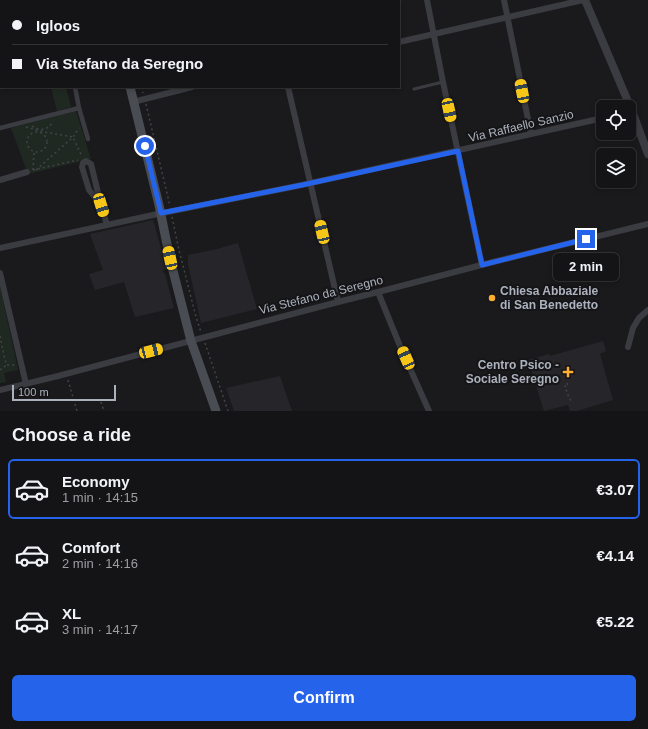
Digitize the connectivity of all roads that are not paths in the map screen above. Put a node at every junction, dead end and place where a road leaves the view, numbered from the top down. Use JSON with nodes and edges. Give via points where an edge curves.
{"nodes":[{"id":1,"x":427,"y":0,"type":"edge"},
{"id":2,"x":504,"y":0,"type":"edge"},
{"id":3,"x":584,"y":0,"type":"edge"},
{"id":4,"x":508,"y":18,"type":"junction"},
{"id":5,"x":433,"y":35,"type":"junction"},
{"id":6,"x":400,"y":42,"type":"edge"},
{"id":7,"x":443,"y":82,"type":"junction"},
{"id":8,"x":75,"y":88,"type":"edge"},
{"id":9,"x":130,"y":88,"type":"edge"},
{"id":10,"x":188,"y":88,"type":"edge"},
{"id":11,"x":288,"y":88,"type":"edge"},
{"id":12,"x":414,"y":90,"type":"dead end"},
{"id":13,"x":626,"y":100,"type":"edge"},
{"id":14,"x":134,"y":102,"type":"junction"},
{"id":15,"x":79,"y":108,"type":"junction"},
{"id":16,"x":596,"y":120,"type":"edge"},
{"id":17,"x":636,"y":124,"type":"edge"},
{"id":18,"x":0,"y":128,"type":"edge"},
{"id":19,"x":531,"y":134,"type":"junction"},
{"id":20,"x":88,"y":139,"type":"dead end"},
{"id":21,"x":458,"y":151,"type":"junction"},
{"id":22,"x":648,"y":154,"type":"edge"},
{"id":23,"x":32,"y":171,"type":"road end"},
{"id":24,"x":0,"y":180,"type":"edge"},
{"id":25,"x":310,"y":183,"type":"junction"},
{"id":26,"x":101,"y":205,"type":"junction"},
{"id":27,"x":161,"y":213,"type":"junction"},
{"id":28,"x":648,"y":224,"type":"edge"},
{"id":29,"x":107,"y":225,"type":"junction"},
{"id":30,"x":0,"y":248,"type":"edge"},
{"id":31,"x":482,"y":265,"type":"junction"},
{"id":32,"x":0,"y":273,"type":"edge"},
{"id":33,"x":378,"y":292,"type":"junction"},
{"id":34,"x":338,"y":302,"type":"junction"},
{"id":35,"x":648,"y":310,"type":"edge"},
{"id":36,"x":191,"y":340,"type":"junction"},
{"id":37,"x":628,"y":347,"type":"dead end"},
{"id":38,"x":26,"y":384,"type":"junction"},
{"id":39,"x":0,"y":390,"type":"edge"},
{"id":40,"x":216,"y":411,"type":"edge"},
{"id":41,"x":428,"y":411,"type":"edge"}],
"edges":[{"from":1,"to":5,"type":"street"},
{"from":2,"to":4,"type":"street"},
{"from":3,"to":4,"type":"street"},
{"from":3,"to":13,"type":"street"},
{"from":4,"to":5,"type":"street"},
{"from":4,"to":19,"type":"street"},
{"from":5,"to":6,"type":"street"},
{"from":5,"to":7,"type":"street"},
{"from":7,"to":12,"type":"lane"},
{"from":7,"to":21,"type":"street"},
{"from":8,"to":15,"type":"street"},
{"from":9,"to":14,"type":"main road"},
{"from":10,"to":14,"type":"street"},
{"from":11,"to":25,"type":"street"},
{"from":14,"to":27,"type":"main road"},
{"from":15,"to":18,"type":"street"},
{"from":15,"to":20,"type":"street"},
{"from":16,"to":19,"type":"street","name":"Via Raffaello Sanzio"},
{"from":17,"to":22,"type":"street"},
{"from":19,"to":21,"type":"street","name":"Via Raffaello Sanzio"},
{"from":21,"to":25,"type":"street","name":"Via Raffaello Sanzio"},
{"from":21,"to":31,"type":"street"},
{"from":23,"to":24,"type":"street"},
{"from":25,"to":27,"type":"street","name":"Via Raffaello Sanzio"},
{"from":25,"to":34,"type":"street"},
{"from":26,"to":26,"type":"street","via":[[91,164],[86,161],[82,167],[88,190]]},
{"from":26,"to":29,"type":"street"},
{"from":27,"to":29,"type":"street","name":"Via Raffaello Sanzio"},
{"from":27,"to":36,"type":"main road"},
{"from":28,"to":31,"type":"street","name":"Via Stefano da Seregno"},
{"from":29,"to":30,"type":"street","name":"Via Raffaello Sanzio"},
{"from":31,"to":33,"type":"street","name":"Via Stefano da Seregno"},
{"from":32,"to":38,"type":"street"},
{"from":33,"to":34,"type":"street","name":"Via Stefano da Seregno"},
{"from":33,"to":41,"type":"street"},
{"from":34,"to":36,"type":"street","name":"Via Stefano da Seregno"},
{"from":35,"to":37,"type":"street","via":[[633,328]]},
{"from":36,"to":38,"type":"street","name":"Via Stefano da Seregno"},
{"from":36,"to":40,"type":"main road"},
{"from":38,"to":39,"type":"street","name":"Via Stefano da Seregno"}]}
